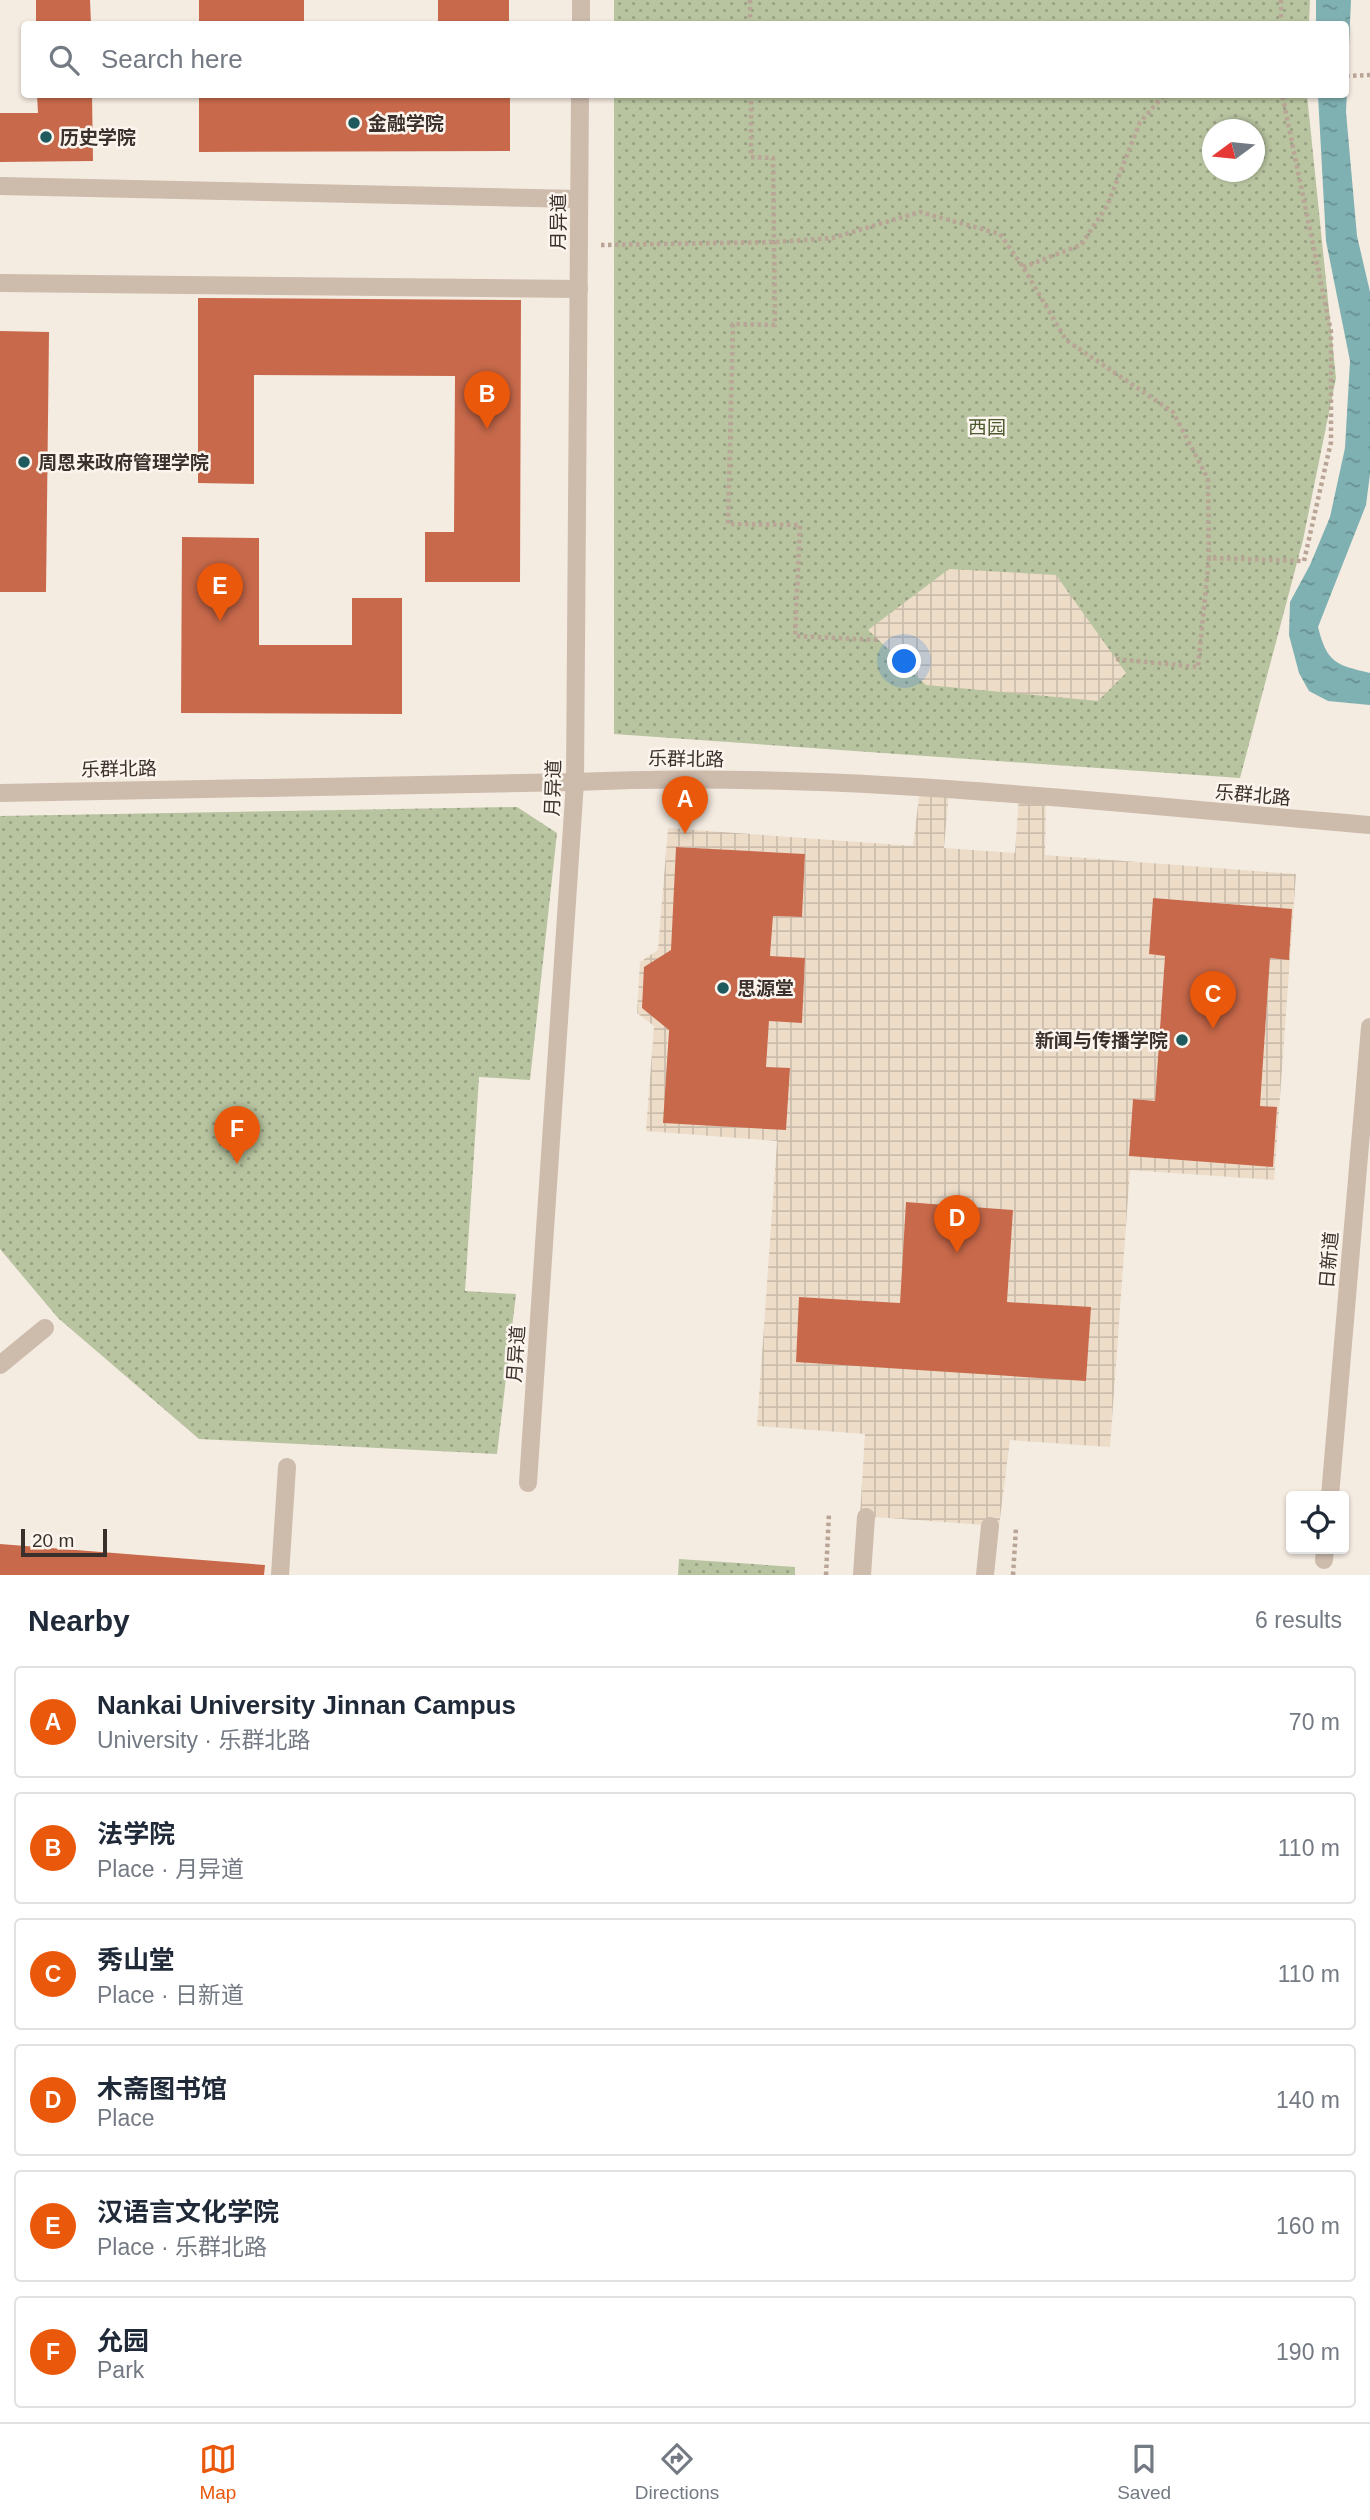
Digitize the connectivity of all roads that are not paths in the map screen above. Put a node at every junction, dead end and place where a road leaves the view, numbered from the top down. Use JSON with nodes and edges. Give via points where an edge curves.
{"nodes":[{"id":1,"x":581,"y":0,"type":"edge"},
{"id":2,"x":580,"y":21,"type":"edge"},
{"id":3,"x":580,"y":98,"type":"edge"},
{"id":4,"x":0,"y":186,"type":"edge"},
{"id":5,"x":579,"y":199,"type":"junction"},
{"id":6,"x":0,"y":283,"type":"edge"},
{"id":7,"x":579,"y":289,"type":"junction"},
{"id":8,"x":575,"y":782,"type":"junction"},
{"id":9,"x":0,"y":793,"type":"edge"},
{"id":10,"x":1370,"y":825,"type":"edge"},
{"id":11,"x":1370,"y":1027,"type":"edge"},
{"id":12,"x":45,"y":1328,"type":"dead end"},
{"id":13,"x":0,"y":1365,"type":"edge"},
{"id":14,"x":287,"y":1467,"type":"dead end"},
{"id":15,"x":528,"y":1483,"type":"dead end"},
{"id":16,"x":1330,"y":1491,"type":"edge"},
{"id":17,"x":866,"y":1517,"type":"dead end"},
{"id":18,"x":990,"y":1526,"type":"dead end"},
{"id":19,"x":280,"y":1575,"type":"edge"},
{"id":20,"x":862,"y":1575,"type":"edge"},
{"id":21,"x":985,"y":1575,"type":"edge"}],
"edges":[{"from":1,"to":2,"type":"street"},
{"from":3,"to":5,"type":"street","name":"月异道"},
{"from":4,"to":5,"type":"street"},
{"from":5,"to":7,"type":"street","name":"月异道"},
{"from":6,"to":7,"type":"street"},
{"from":7,"to":8,"type":"street","name":"月异道"},
{"from":8,"to":9,"type":"street","name":"乐群北路"},
{"from":8,"to":10,"type":"street","name":"乐群北路","via":[[664,778],[920,788]]},
{"from":8,"to":15,"type":"street","name":"月异道"},
{"from":11,"to":16,"type":"street","name":"日新道"},
{"from":12,"to":13,"type":"street"},
{"from":14,"to":19,"type":"street"},
{"from":17,"to":20,"type":"street"},
{"from":18,"to":21,"type":"street"}]}
